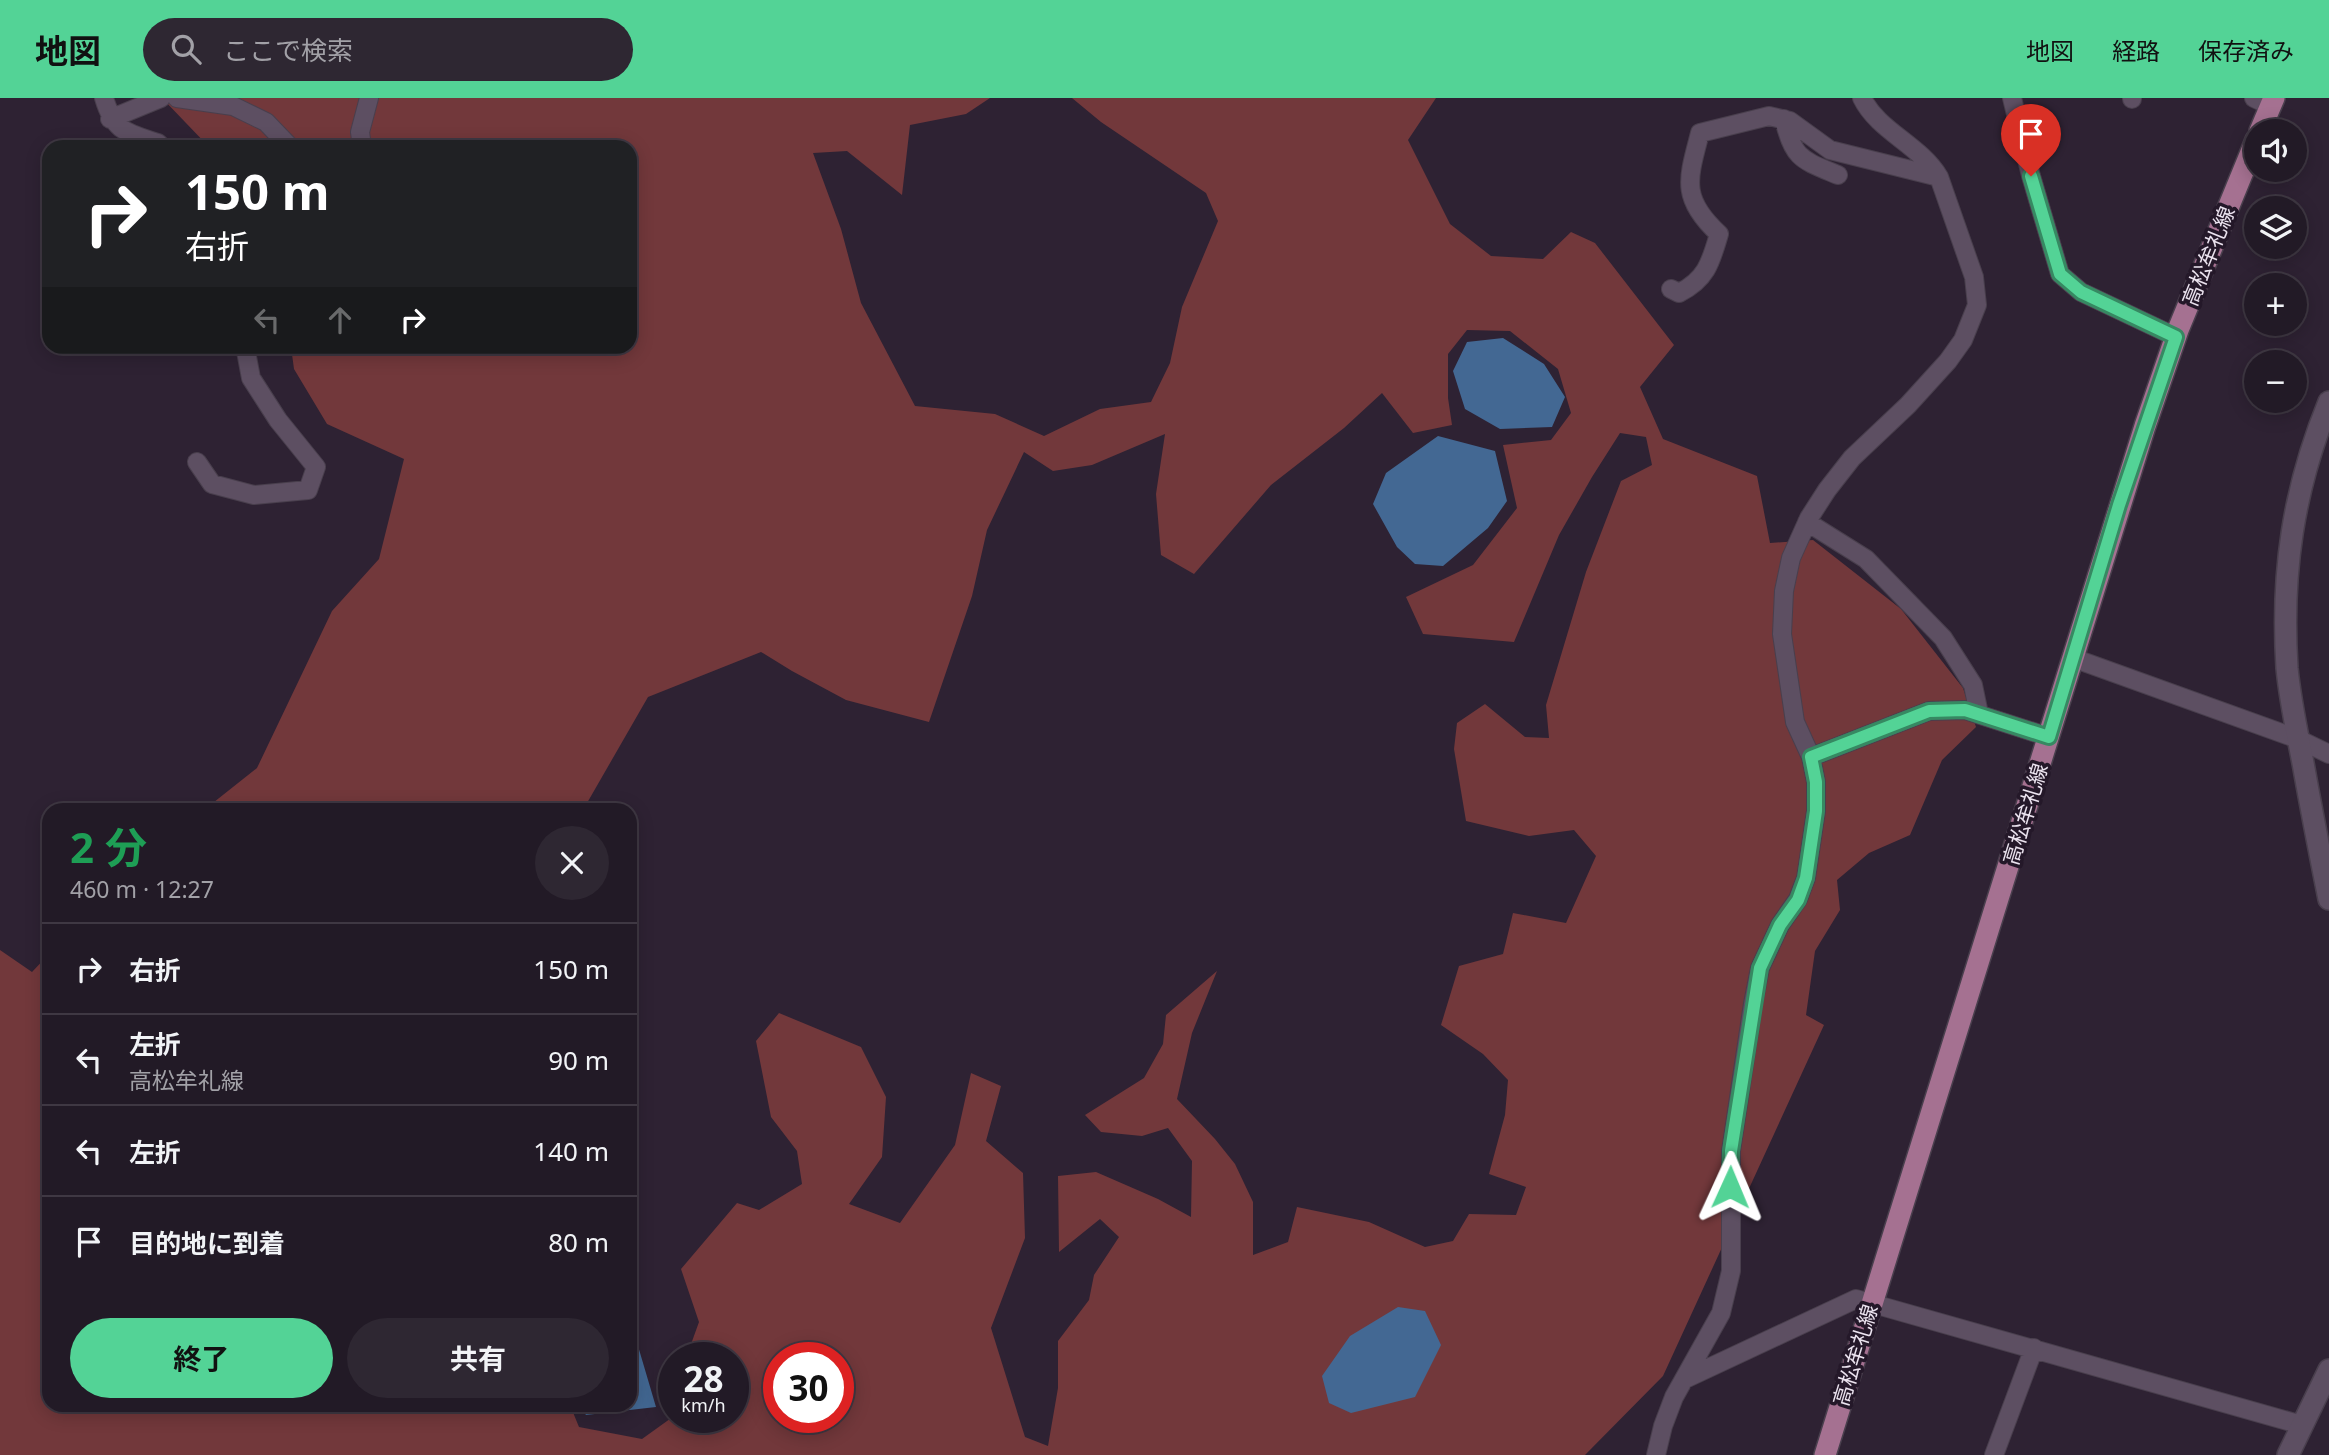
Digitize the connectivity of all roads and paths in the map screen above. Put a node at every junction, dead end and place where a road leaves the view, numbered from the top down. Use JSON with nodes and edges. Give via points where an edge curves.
{"nodes":[{"id":1,"x":104,"y":98,"type":"edge"},
{"id":2,"x":161,"y":98,"type":"edge"},
{"id":3,"x":177,"y":98,"type":"edge"},
{"id":4,"x":369,"y":98,"type":"edge"},
{"id":5,"x":1862,"y":98,"type":"edge"},
{"id":6,"x":2012,"y":98,"type":"edge"},
{"id":7,"x":2266,"y":101,"type":"edge"},
{"id":8,"x":110,"y":119,"type":"junction"},
{"id":9,"x":1784,"y":119,"type":"junction"},
{"id":10,"x":2262,"y":119,"type":"edge"},
{"id":11,"x":149,"y":140,"type":"edge"},
{"id":12,"x":283,"y":140,"type":"edge"},
{"id":13,"x":361,"y":140,"type":"edge"},
{"id":14,"x":2244,"y":168,"type":"edge"},
{"id":15,"x":1838,"y":174,"type":"dead end"},
{"id":16,"x":1939,"y":177,"type":"junction"},
{"id":17,"x":1671,"y":289,"type":"dead end"},
{"id":18,"x":2176,"y":337,"type":"junction"},
{"id":19,"x":246,"y":354,"type":"edge"},
{"id":20,"x":2327,"y":415,"type":"edge"},
{"id":21,"x":197,"y":462,"type":"dead end"},
{"id":22,"x":1807,"y":522,"type":"junction"},
{"id":23,"x":2073,"y":658,"type":"junction"},
{"id":24,"x":1979,"y":714,"type":"junction"},
{"id":25,"x":2049,"y":737,"type":"junction"},
{"id":26,"x":2298,"y":739,"type":"junction"},
{"id":27,"x":2329,"y":754,"type":"edge"},
{"id":28,"x":1811,"y":757,"type":"junction"},
{"id":29,"x":2329,"y":900,"type":"edge"},
{"id":30,"x":1871,"y":1303,"type":"junction"},
{"id":31,"x":2034,"y":1348,"type":"junction"},
{"id":32,"x":2329,"y":1370,"type":"edge"},
{"id":33,"x":1685,"y":1379,"type":"junction"},
{"id":34,"x":2302,"y":1425,"type":"junction"},
{"id":35,"x":1657,"y":1455,"type":"edge"},
{"id":36,"x":1825,"y":1455,"type":"edge"},
{"id":37,"x":1994,"y":1455,"type":"edge"},
{"id":38,"x":2288,"y":1455,"type":"edge"}],
"edges":[{"from":1,"to":8,"type":"street"},
{"from":2,"to":8,"type":"street"},
{"from":3,"to":12,"type":"street","via":[[233,106],[266,122]]},
{"from":4,"to":13,"type":"street"},
{"from":5,"to":16,"type":"street","via":[[1868,110],[1930,162]]},
{"from":6,"to":18,"type":"street","via":[[2060,274],[2081,292]]},
{"from":7,"to":10,"type":"main road"},
{"from":8,"to":11,"type":"street","via":[[128,133]]},
{"from":9,"to":15,"type":"street","via":[[1789,142],[1803,160]]},
{"from":9,"to":16,"type":"street","via":[[1830,150]]},
{"from":9,"to":17,"type":"street","via":[[1769,116],[1700,133],[1689,175],[1690,192],[1706,221],[1719,233],[1709,268],[1692,286],[1679,293]]},
{"from":14,"to":18,"type":"main road","name":"高松牟礼線"},
{"from":16,"to":22,"type":"street","via":[[1974,277],[1977,305],[1971,323],[1948,361],[1852,458]]},
{"from":18,"to":23,"type":"main road","name":"高松牟礼線"},
{"from":19,"to":21,"type":"street","via":[[251,378],[316,467],[308,490],[254,495],[212,484]]},
{"from":20,"to":26,"type":"street","via":[[2312,443],[2292,522],[2287,570],[2287,669]]},
{"from":22,"to":24,"type":"street","via":[[1866,559],[1943,638],[1973,685]]},
{"from":22,"to":28,"type":"street","via":[[1791,558],[1782,634],[1795,722]]},
{"from":23,"to":25,"type":"main road","name":"高松牟礼線"},
{"from":23,"to":26,"type":"street"},
{"from":24,"to":25,"type":"street"},
{"from":24,"to":28,"type":"street","via":[[1929,711]]},
{"from":25,"to":30,"type":"main road","name":"高松牟礼線"},
{"from":26,"to":27,"type":"street"},
{"from":26,"to":29,"type":"street"},
{"from":28,"to":33,"type":"street","via":[[1816,811],[1806,878],[1760,968],[1753,1004],[1731,1151],[1731,1271],[1721,1313]]},
{"from":30,"to":31,"type":"street"},
{"from":30,"to":33,"type":"street","via":[[1856,1299]]},
{"from":30,"to":36,"type":"main road","name":"高松牟礼線"},
{"from":31,"to":34,"type":"street"},
{"from":31,"to":37,"type":"street"},
{"from":32,"to":34,"type":"street"},
{"from":33,"to":35,"type":"street","via":[[1663,1426]]},
{"from":34,"to":38,"type":"street"}]}
